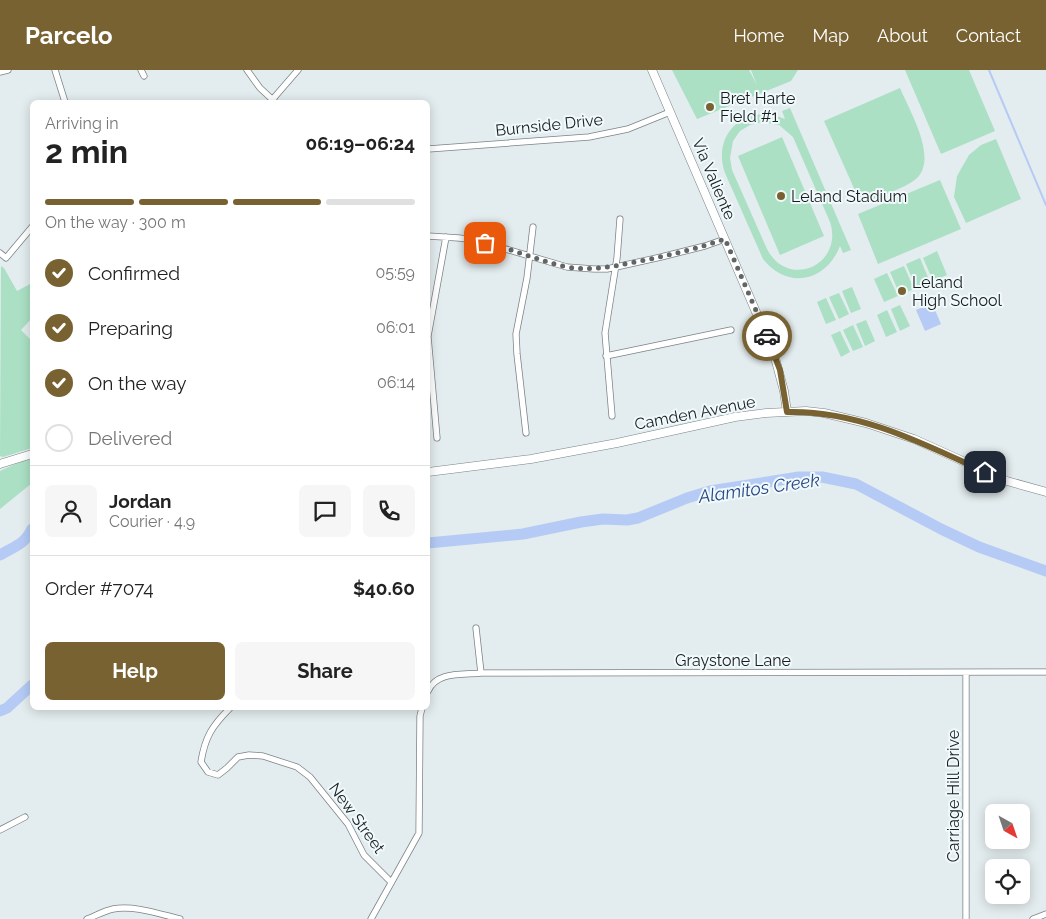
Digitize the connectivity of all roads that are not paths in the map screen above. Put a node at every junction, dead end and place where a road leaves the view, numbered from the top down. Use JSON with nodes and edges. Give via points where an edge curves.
{"nodes":[{"id":1,"x":8,"y":70,"type":"edge"},
{"id":2,"x":55,"y":70,"type":"edge"},
{"id":3,"x":247,"y":70,"type":"edge"},
{"id":4,"x":298,"y":70,"type":"edge"},
{"id":5,"x":652,"y":70,"type":"edge"},
{"id":6,"x":0,"y":72,"type":"edge"},
{"id":7,"x":64,"y":100,"type":"edge"},
{"id":8,"x":273,"y":100,"type":"edge"},
{"id":9,"x":275,"y":100,"type":"edge"},
{"id":10,"x":670,"y":112,"type":"junction"},
{"id":11,"x":430,"y":149,"type":"edge"},
{"id":12,"x":620,"y":220,"type":"dead end"},
{"id":13,"x":533,"y":227,"type":"dead end"},
{"id":14,"x":30,"y":229,"type":"edge"},
{"id":15,"x":430,"y":236,"type":"edge"},
{"id":16,"x":446,"y":237,"type":"junction"},
{"id":17,"x":725,"y":239,"type":"junction"},
{"id":18,"x":0,"y":253,"type":"edge"},
{"id":19,"x":529,"y":257,"type":"junction"},
{"id":20,"x":615,"y":266,"type":"junction"},
{"id":21,"x":430,"y":316,"type":"edge"},
{"id":22,"x":731,"y":330,"type":"dead end"},
{"id":23,"x":606,"y":356,"type":"junction"},
{"id":24,"x":430,"y":359,"type":"edge"},
{"id":25,"x":787,"y":412,"type":"junction"},
{"id":26,"x":612,"y":416,"type":"dead end"},
{"id":27,"x":526,"y":433,"type":"dead end"},
{"id":28,"x":437,"y":438,"type":"dead end"},
{"id":29,"x":30,"y":455,"type":"edge"},
{"id":30,"x":0,"y":464,"type":"edge"},
{"id":31,"x":430,"y":472,"type":"edge"},
{"id":32,"x":1046,"y":492,"type":"edge"},
{"id":33,"x":476,"y":628,"type":"dead end"},
{"id":34,"x":1046,"y":672,"type":"edge"},
{"id":35,"x":481,"y":673,"type":"junction"},
{"id":36,"x":966,"y":674,"type":"junction"},
{"id":37,"x":430,"y":688,"type":"edge"},
{"id":38,"x":228,"y":710,"type":"edge"},
{"id":39,"x":422,"y":710,"type":"edge"},
{"id":40,"x":26,"y":816,"type":"dead end"},
{"id":41,"x":0,"y":830,"type":"edge"},
{"id":42,"x":391,"y":882,"type":"junction"},
{"id":43,"x":1046,"y":914,"type":"edge"},
{"id":44,"x":87,"y":919,"type":"edge"},
{"id":45,"x":180,"y":919,"type":"edge"},
{"id":46,"x":371,"y":919,"type":"edge"},
{"id":47,"x":966,"y":919,"type":"edge"},
{"id":48,"x":1033,"y":919,"type":"edge"}],
"edges":[{"from":1,"to":6,"type":"street"},
{"from":2,"to":7,"type":"street"},
{"from":3,"to":8,"type":"street"},
{"from":4,"to":9,"type":"street"},
{"from":5,"to":10,"type":"street","name":"Via Valiente"},
{"from":10,"to":11,"type":"street","name":"Burnside Drive","via":[[628,129],[589,136]]},
{"from":10,"to":17,"type":"street","name":"Via Valiente"},
{"from":12,"to":20,"type":"street"},
{"from":13,"to":19,"type":"street"},
{"from":14,"to":18,"type":"street","via":[[6,258]]},
{"from":15,"to":16,"type":"street"},
{"from":16,"to":19,"type":"street","via":[[475,240]]},
{"from":16,"to":21,"type":"street"},
{"from":17,"to":20,"type":"street"},
{"from":17,"to":25,"type":"street","name":"Via Valiente","via":[[774,354]]},
{"from":19,"to":20,"type":"street","via":[[567,267],[594,269]]},
{"from":19,"to":27,"type":"street","via":[[516,334]]},
{"from":20,"to":23,"type":"street","via":[[605,333]]},
{"from":22,"to":23,"type":"street"},
{"from":23,"to":26,"type":"street"},
{"from":24,"to":28,"type":"street"},
{"from":25,"to":31,"type":"street","name":"Camden Avenue","via":[[735,417],[617,443]]},
{"from":25,"to":32,"type":"street","name":"Camden Avenue","via":[[824,413],[866,423],[914,439],[1007,481]]},
{"from":29,"to":30,"type":"street"},
{"from":33,"to":35,"type":"street"},
{"from":34,"to":36,"type":"street","name":"Graystone Lane"},
{"from":35,"to":36,"type":"street","name":"Graystone Lane"},
{"from":35,"to":37,"type":"street","name":"Graystone Lane","via":[[447,676],[435,680]]},
{"from":36,"to":47,"type":"street","name":"Carriage Hill Drive"},
{"from":38,"to":42,"type":"street","name":"New Street","via":[[208,734],[203,746],[201,762],[208,772],[218,775],[238,758],[249,755],[297,767],[310,777],[348,824],[364,855]]},
{"from":39,"to":42,"type":"street","via":[[419,833]]},
{"from":40,"to":41,"type":"street"},
{"from":42,"to":46,"type":"street"},
{"from":43,"to":48,"type":"street"},
{"from":44,"to":45,"type":"street","via":[[112,909],[133,909]]}]}
